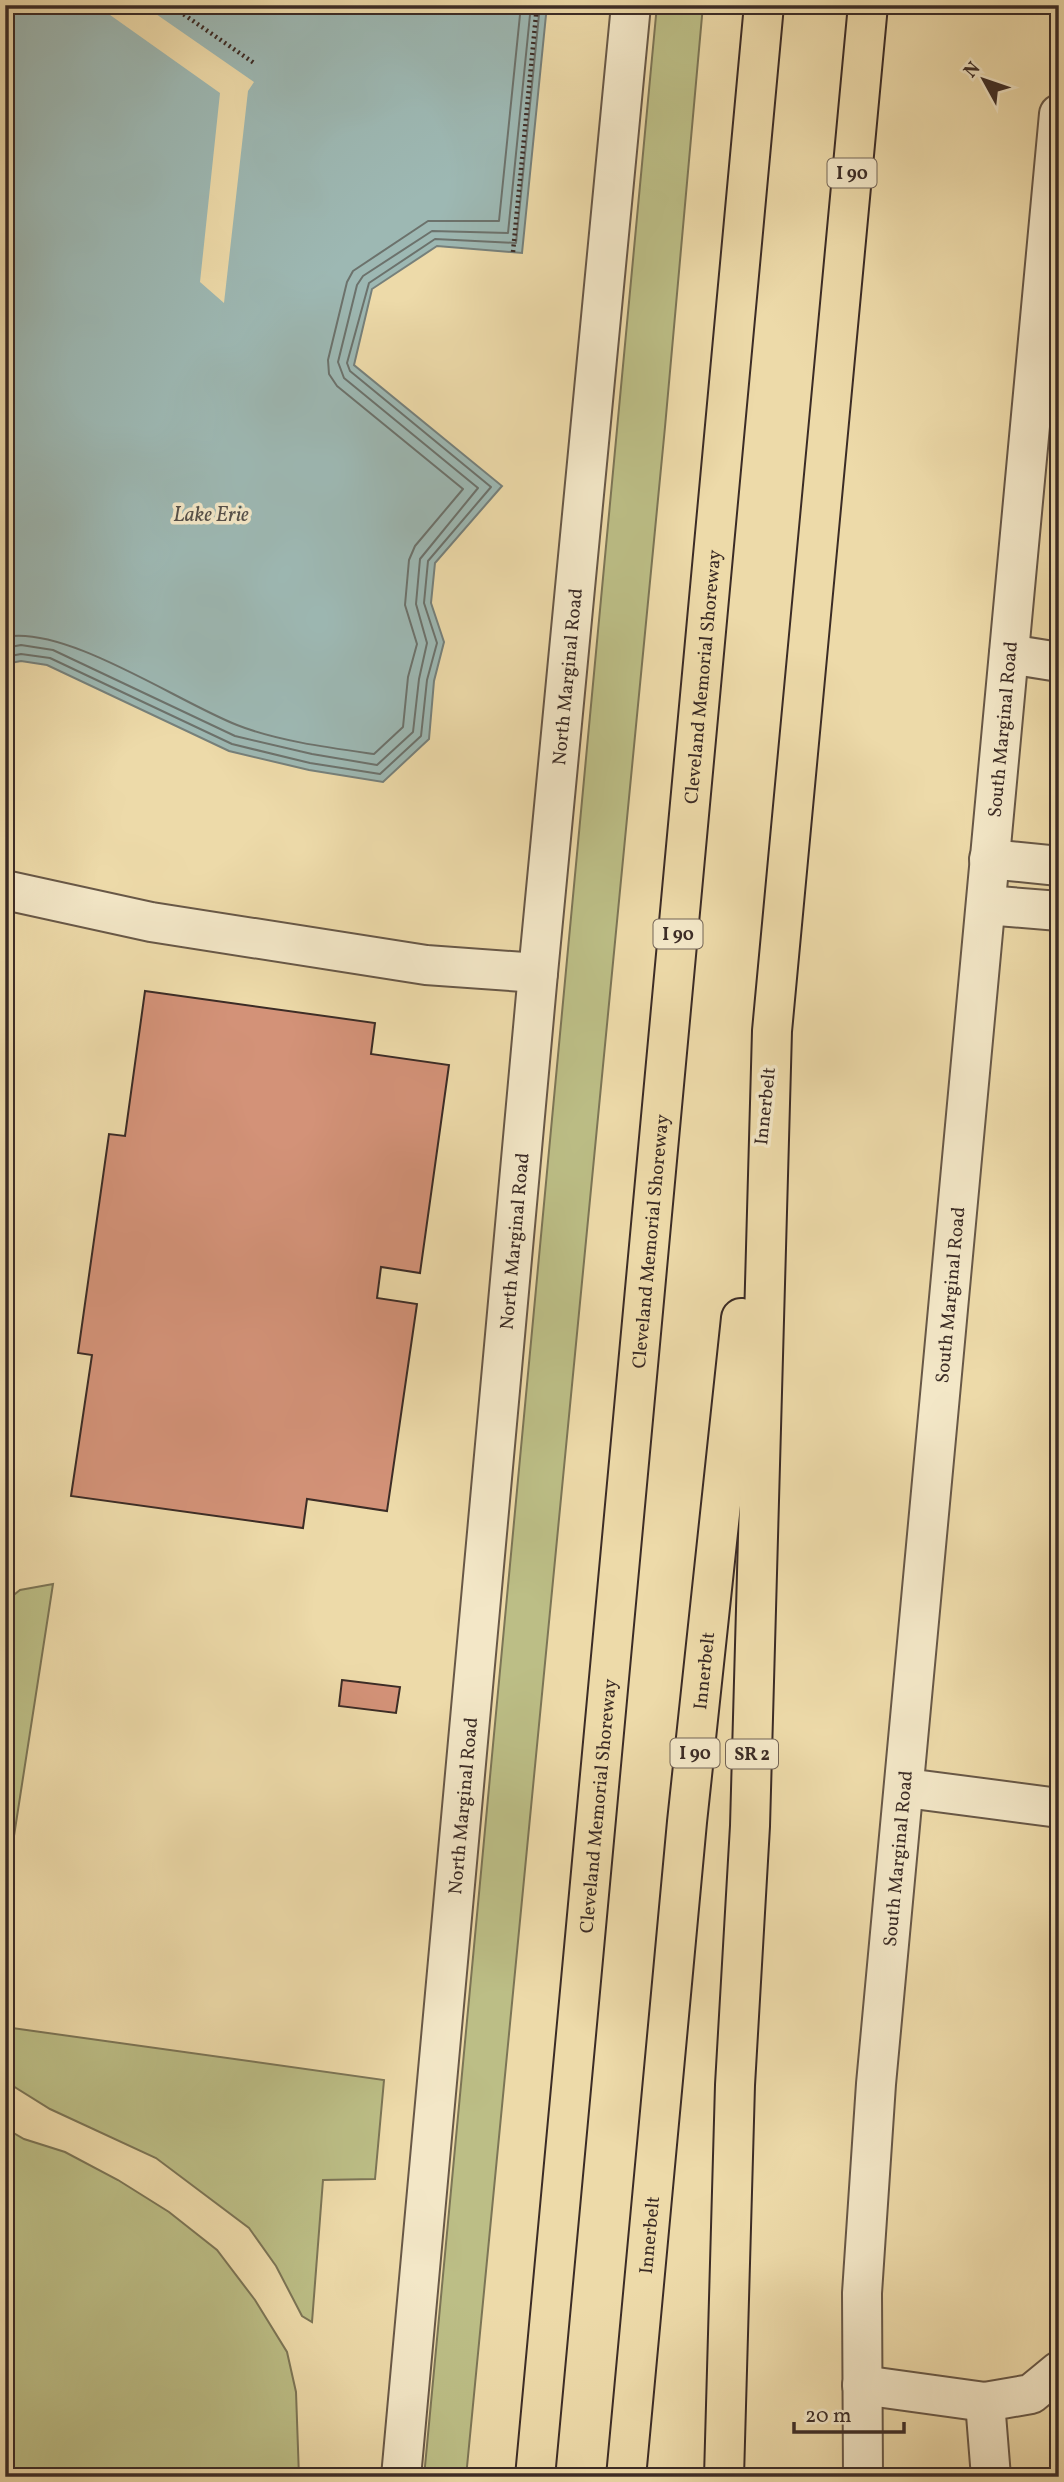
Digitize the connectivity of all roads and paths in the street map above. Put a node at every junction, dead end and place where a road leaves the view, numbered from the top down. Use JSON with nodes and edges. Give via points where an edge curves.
{"nodes":[{"id":1,"x":170,"y":5,"type":"edge"},
{"id":2,"x":537,"y":5,"type":"edge"},
{"id":3,"x":631,"y":5,"type":"edge"},
{"id":4,"x":764,"y":5,"type":"edge"},
{"id":5,"x":868,"y":5,"type":"edge"},
{"id":6,"x":254,"y":63,"type":"dead end"},
{"id":7,"x":1059,"y":114,"type":"edge"},
{"id":8,"x":513,"y":252,"type":"dead end"},
{"id":9,"x":1009,"y":654,"type":"junction"},
{"id":10,"x":1059,"y":662,"type":"edge"},
{"id":11,"x":989,"y":859,"type":"junction"},
{"id":12,"x":1059,"y":866,"type":"edge"},
{"id":13,"x":5,"y":890,"type":"edge"},
{"id":14,"x":986,"y":905,"type":"junction"},
{"id":15,"x":1059,"y":911,"type":"edge"},
{"id":16,"x":538,"y":973,"type":"junction"},
{"id":17,"x":772,"y":1031,"type":"junction"},
{"id":18,"x":906,"y":1788,"type":"junction"},
{"id":19,"x":1059,"y":1808,"type":"edge"},
{"id":20,"x":1059,"y":2371,"type":"edge"},
{"id":21,"x":862,"y":2385,"type":"junction"},
{"id":22,"x":985,"y":2402,"type":"junction"},
{"id":23,"x":401,"y":2477,"type":"edge"},
{"id":24,"x":535,"y":2477,"type":"edge"},
{"id":25,"x":626,"y":2477,"type":"edge"},
{"id":26,"x":724,"y":2477,"type":"edge"},
{"id":27,"x":863,"y":2477,"type":"edge"},
{"id":28,"x":991,"y":2477,"type":"edge"}],
"edges":[{"from":1,"to":6,"type":"path"},
{"from":2,"to":8,"type":"path"},
{"from":3,"to":16,"type":"street","name":"North Marginal Road"},
{"from":4,"to":24,"type":"highway","name":"Cleveland Memorial Shoreway","number":"I 90"},
{"from":5,"to":17,"type":"highway","number":"I 90"},
{"from":7,"to":9,"type":"street","name":"South Marginal Road"},
{"from":9,"to":10,"type":"street"},
{"from":9,"to":11,"type":"street","name":"South Marginal Road"},
{"from":11,"to":12,"type":"street"},
{"from":11,"to":14,"type":"street","name":"South Marginal Road"},
{"from":13,"to":16,"type":"street","via":[[151,922],[398,961]]},
{"from":14,"to":15,"type":"street"},
{"from":14,"to":18,"type":"street","name":"South Marginal Road"},
{"from":16,"to":23,"type":"street","name":"North Marginal Road"},
{"from":17,"to":25,"type":"highway","name":"Innerbelt","number":"I 90","via":[[687,1822]]},
{"from":17,"to":26,"type":"highway","number":"SR 2","via":[[750,1826],[736,2059]]},
{"from":18,"to":19,"type":"street"},
{"from":18,"to":21,"type":"street","name":"South Marginal Road","via":[[870,2172]]},
{"from":20,"to":22,"type":"street","via":[[1031,2395]]},
{"from":21,"to":22,"type":"street"},
{"from":21,"to":27,"type":"street","name":"South Marginal Road"},
{"from":22,"to":28,"type":"street"}]}
